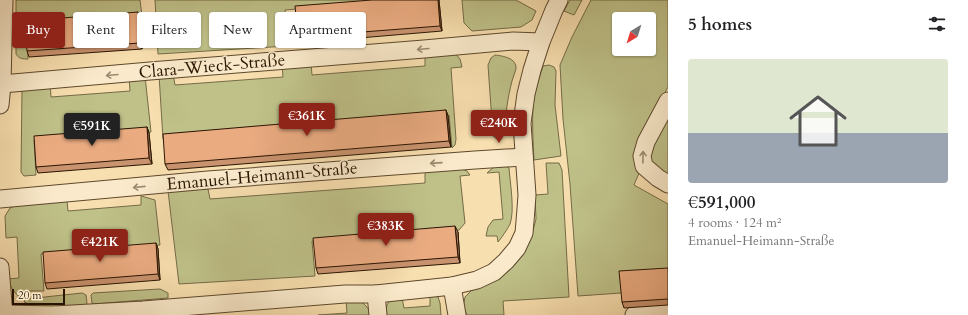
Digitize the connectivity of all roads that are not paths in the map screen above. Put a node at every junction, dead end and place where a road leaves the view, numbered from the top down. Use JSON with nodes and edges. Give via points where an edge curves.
{"nodes":[{"id":1,"x":4,"y":0,"type":"edge"},
{"id":2,"x":559,"y":0,"type":"edge"},
{"id":3,"x":541,"y":42,"type":"junction"},
{"id":4,"x":2,"y":84,"type":"junction"},
{"id":5,"x":668,"y":101,"type":"edge"},
{"id":6,"x":0,"y":105,"type":"edge"},
{"id":7,"x":524,"y":157,"type":"junction"},
{"id":8,"x":668,"y":184,"type":"edge"},
{"id":9,"x":0,"y":199,"type":"edge"},
{"id":10,"x":0,"y":267,"type":"edge"},
{"id":11,"x":452,"y":286,"type":"junction"},
{"id":12,"x":376,"y":294,"type":"junction"},
{"id":13,"x":264,"y":308,"type":"edge"},
{"id":14,"x":144,"y":312,"type":"edge"},
{"id":15,"x":668,"y":313,"type":"edge"},
{"id":16,"x":4,"y":314,"type":"edge"},
{"id":17,"x":55,"y":315,"type":"edge"},
{"id":18,"x":378,"y":315,"type":"edge"},
{"id":19,"x":457,"y":315,"type":"edge"},
{"id":20,"x":634,"y":315,"type":"edge"}],
"edges":[{"from":1,"to":4,"type":"street"},
{"from":2,"to":3,"type":"street"},
{"from":3,"to":4,"type":"street","name":"Clara-Wieck-Straße","one_way":true,"via":[[513,41]]},
{"from":3,"to":7,"type":"street","via":[[526,94],[522,123]]},
{"from":4,"to":6,"type":"street"},
{"from":8,"to":5,"type":"street","one_way":true,"via":[[644,166],[642,156],[646,142]]},
{"from":7,"to":9,"type":"street","name":"Emanuel-Heimann-Straße","one_way":true,"via":[[208,180]]},
{"from":7,"to":11,"type":"street","via":[[526,209],[524,233],[517,248],[494,272]]},
{"from":10,"to":16,"type":"street"},
{"from":11,"to":12,"type":"street"},
{"from":11,"to":19,"type":"street"},
{"from":12,"to":13,"type":"street","via":[[345,294]]},
{"from":12,"to":18,"type":"street"},
{"from":13,"to":14,"type":"street"},
{"from":14,"to":17,"type":"street"},
{"from":15,"to":20,"type":"street"},
{"from":16,"to":17,"type":"street"}]}
